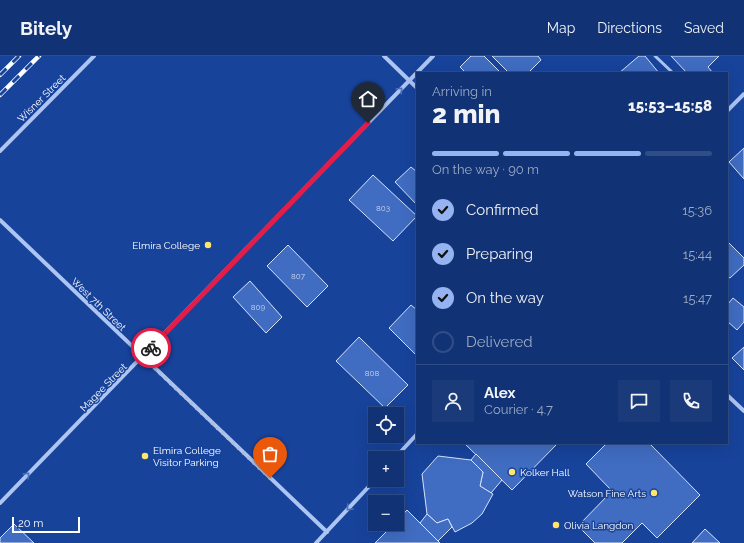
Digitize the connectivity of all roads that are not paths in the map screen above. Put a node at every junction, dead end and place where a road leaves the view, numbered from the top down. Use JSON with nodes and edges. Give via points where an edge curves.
{"nodes":[{"id":1,"x":94,"y":56,"type":"edge"},
{"id":2,"x":384,"y":56,"type":"edge"},
{"id":3,"x":433,"y":56,"type":"edge"},
{"id":4,"x":655,"y":56,"type":"edge"},
{"id":5,"x":417,"y":72,"type":"edge"},
{"id":6,"x":672,"y":72,"type":"edge"},
{"id":7,"x":416,"y":73,"type":"edge"},
{"id":8,"x":409,"y":80,"type":"junction"},
{"id":9,"x":416,"y":87,"type":"edge"},
{"id":10,"x":744,"y":94,"type":"edge"},
{"id":11,"x":728,"y":110,"type":"edge"},
{"id":12,"x":0,"y":151,"type":"edge"},
{"id":13,"x":0,"y":220,"type":"edge"},
{"id":14,"x":143,"y":357,"type":"junction"},
{"id":15,"x":728,"y":396,"type":"edge"},
{"id":16,"x":744,"y":411,"type":"edge"},
{"id":17,"x":416,"y":435,"type":"edge"},
{"id":18,"x":401,"y":451,"type":"edge"},
{"id":19,"x":369,"y":487,"type":"edge"},
{"id":20,"x":0,"y":503,"type":"edge"},
{"id":21,"x":327,"y":532,"type":"junction"},
{"id":22,"x":316,"y":543,"type":"edge"}],
"edges":[{"from":1,"to":12,"type":"street","name":"Wisner Street"},
{"from":2,"to":8,"type":"street"},
{"from":3,"to":5,"type":"street","name":"Magee Street"},
{"from":4,"to":6,"type":"lane"},
{"from":7,"to":8,"type":"street","name":"Magee Street"},
{"from":8,"to":9,"type":"street"},
{"from":14,"to":8,"type":"street","name":"Magee Street","one_way":true},
{"from":10,"to":11,"type":"street"},
{"from":13,"to":14,"type":"street","name":"West 7th Street"},
{"from":20,"to":14,"type":"street","name":"Magee Street","one_way":true},
{"from":14,"to":21,"type":"street","name":"West 7th Street"},
{"from":15,"to":16,"type":"street"},
{"from":17,"to":18,"type":"street"},
{"from":19,"to":21,"type":"street","one_way":true},
{"from":21,"to":22,"type":"street"}]}
